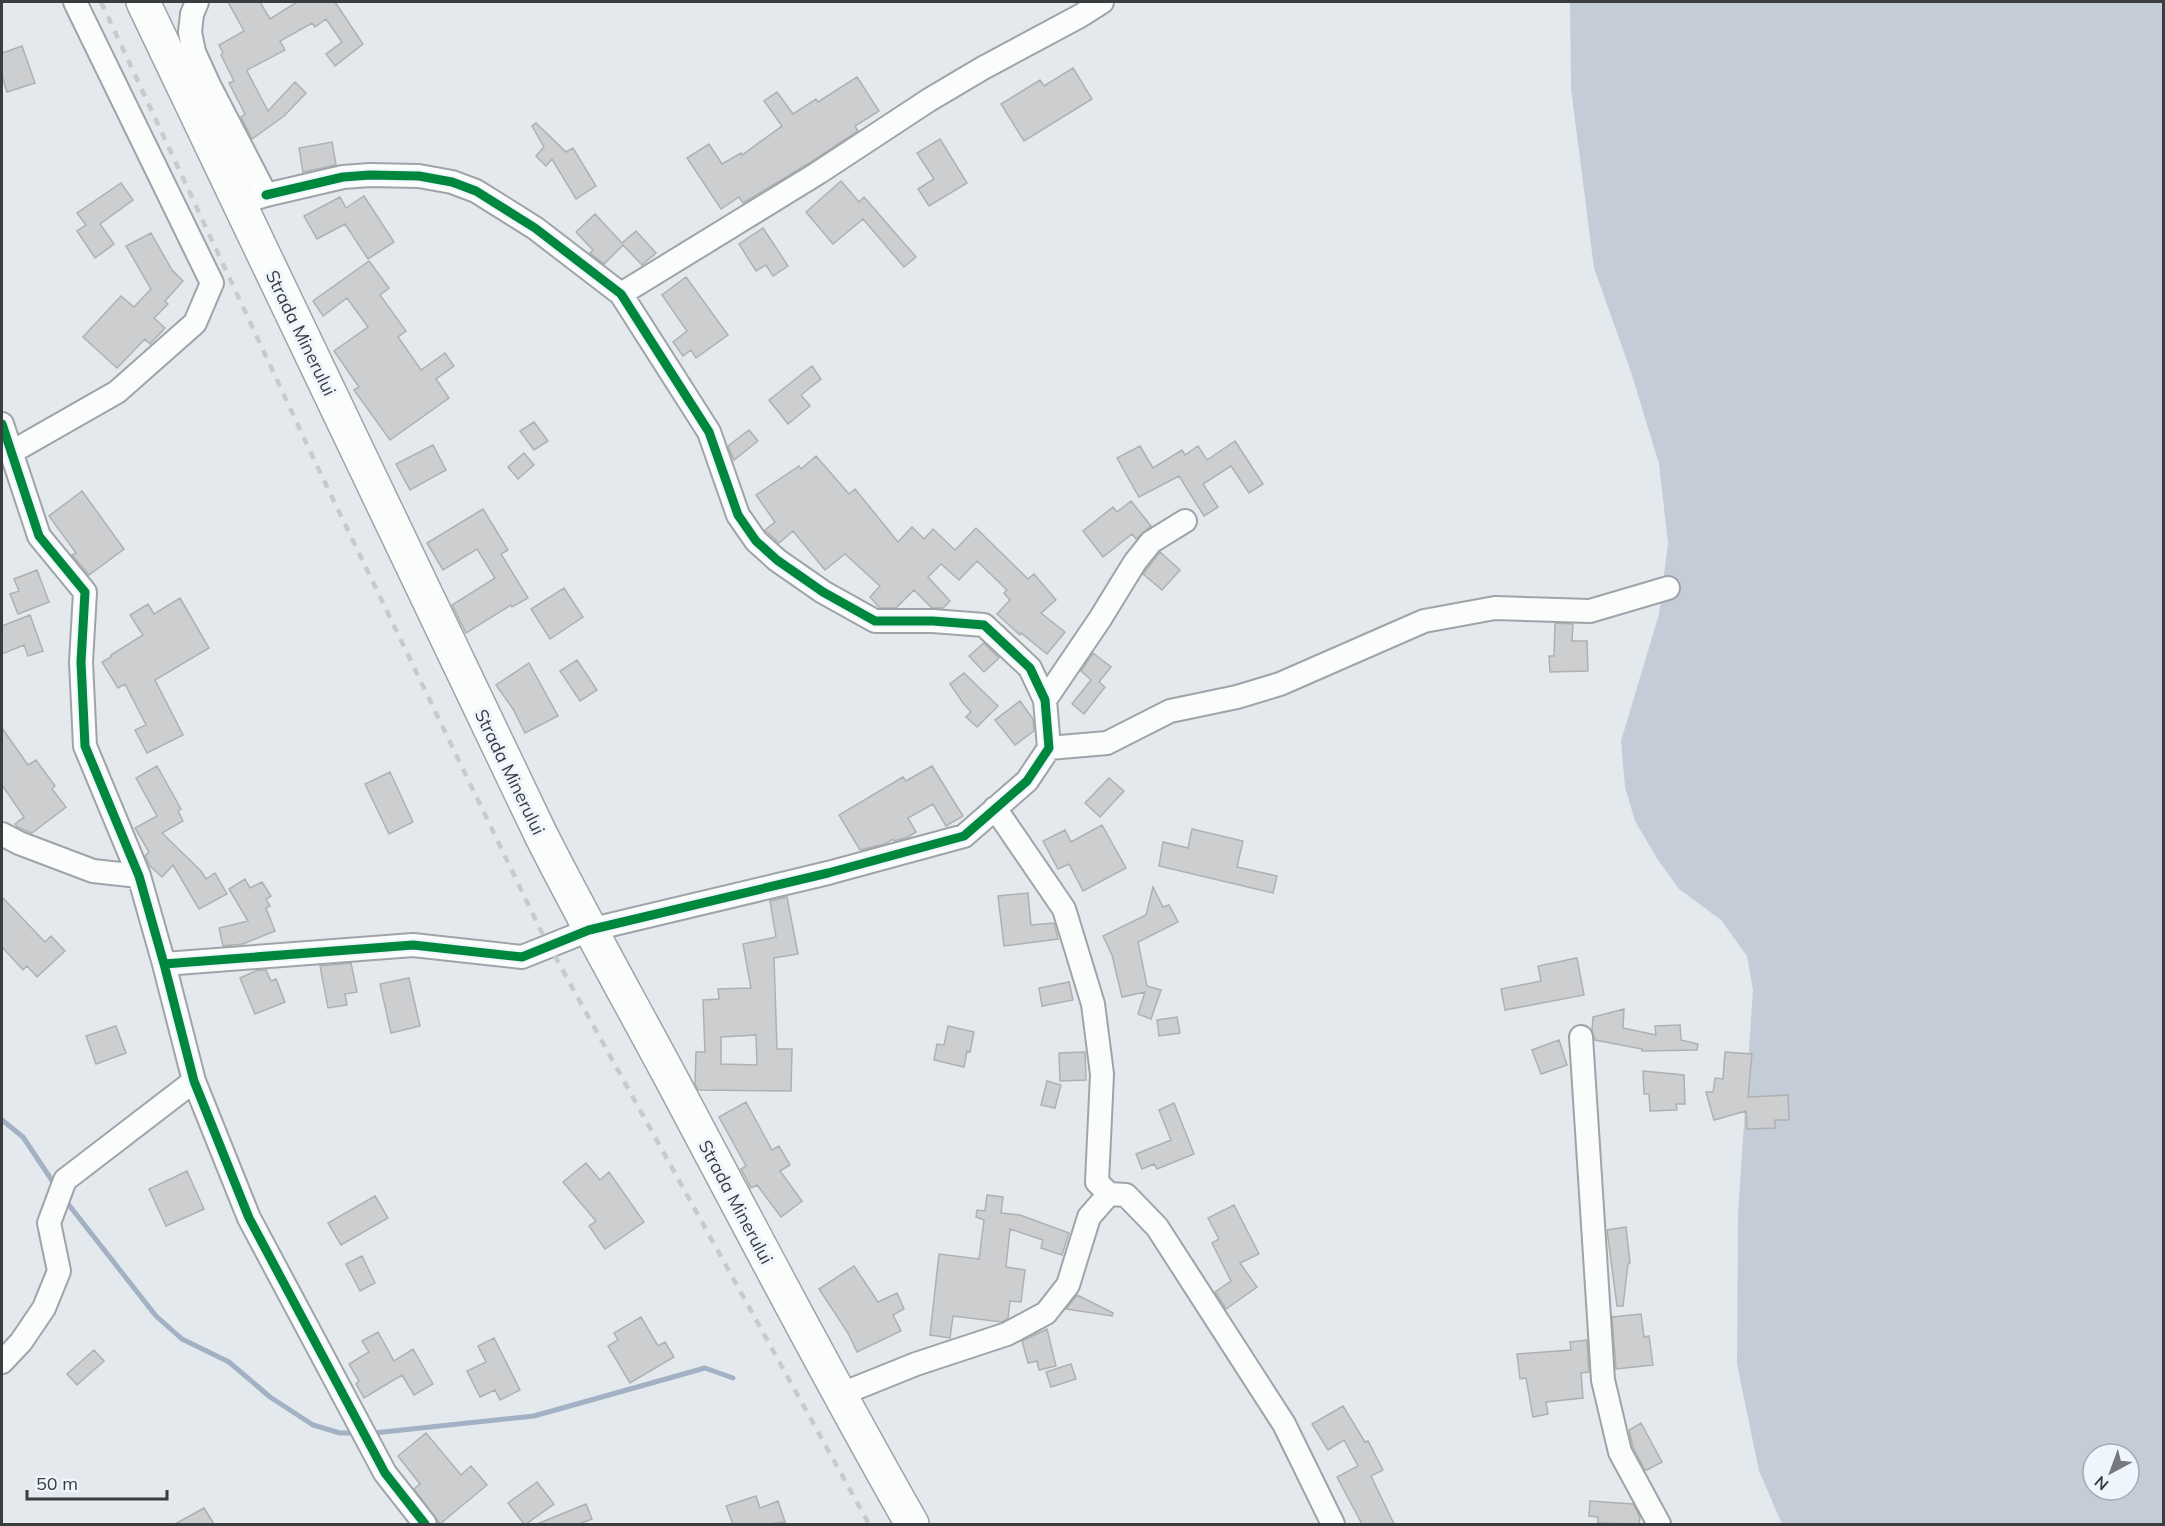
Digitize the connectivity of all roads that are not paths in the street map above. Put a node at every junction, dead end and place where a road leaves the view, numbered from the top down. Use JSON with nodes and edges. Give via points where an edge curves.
{"nodes":[{"id":1,"x":75,"y":2,"type":"edge"},
{"id":2,"x":143,"y":2,"type":"edge"},
{"id":3,"x":197,"y":2,"type":"edge"},
{"id":4,"x":1102,"y":2,"type":"edge"},
{"id":5,"x":253,"y":200,"type":"junction"},
{"id":6,"x":621,"y":294,"type":"junction"},
{"id":7,"x":2,"y":424,"type":"edge"},
{"id":8,"x":10,"y":453,"type":"junction"},
{"id":9,"x":1185,"y":521,"type":"dead end"},
{"id":10,"x":1668,"y":588,"type":"dead end"},
{"id":11,"x":1045,"y":700,"type":"junction"},
{"id":12,"x":1049,"y":748,"type":"junction"},
{"id":13,"x":995,"y":808,"type":"junction"},
{"id":14,"x":2,"y":834,"type":"edge"},
{"id":15,"x":139,"y":876,"type":"junction"},
{"id":16,"x":589,"y":930,"type":"junction"},
{"id":17,"x":164,"y":964,"type":"junction"},
{"id":18,"x":1581,"y":1037,"type":"dead end"},
{"id":19,"x":194,"y":1081,"type":"junction"},
{"id":20,"x":1109,"y":1194,"type":"junction"},
{"id":21,"x":2,"y":1362,"type":"edge"},
{"id":22,"x":839,"y":1395,"type":"junction"},
{"id":23,"x":425,"y":1524,"type":"edge"},
{"id":24,"x":912,"y":1524,"type":"edge"},
{"id":25,"x":1333,"y":1524,"type":"edge"},
{"id":26,"x":1659,"y":1524,"type":"edge"}],
"edges":[{"from":1,"to":8,"type":"street","via":[[212,283],[195,323],[117,392]]},
{"from":2,"to":5,"type":"main road","name":"Strada Minerului"},
{"from":3,"to":5,"type":"street","via":[[190,32],[194,52]]},
{"from":4,"to":6,"type":"street","via":[[938,94]]},
{"from":5,"to":6,"type":"street","via":[[319,182],[370,175],[419,176],[452,182],[499,204]]},
{"from":5,"to":16,"type":"main road","name":"Strada Minerului","via":[[536,825]]},
{"from":6,"to":11,"type":"street","via":[[709,432],[738,515],[756,541],[822,592],[875,621],[984,625],[1030,668]]},
{"from":7,"to":8,"type":"street"},
{"from":8,"to":15,"type":"street","via":[[39,536],[85,592],[81,662],[85,746]]},
{"from":9,"to":11,"type":"street","via":[[1151,542],[1134,562]]},
{"from":10,"to":12,"type":"street","via":[[1590,611],[1495,608],[1424,621],[1280,684],[1170,711],[1107,743]]},
{"from":11,"to":12,"type":"street"},
{"from":12,"to":13,"type":"street","via":[[1027,781]]},
{"from":13,"to":16,"type":"street","via":[[964,836]]},
{"from":13,"to":20,"type":"street","via":[[1064,909],[1093,1004],[1102,1074],[1097,1182]]},
{"from":14,"to":15,"type":"street","via":[[93,872]]},
{"from":15,"to":17,"type":"street"},
{"from":16,"to":17,"type":"street","via":[[522,957],[412,945]]},
{"from":16,"to":22,"type":"main road","name":"Strada Minerului"},
{"from":17,"to":19,"type":"street"},
{"from":18,"to":26,"type":"street","via":[[1604,1380],[1620,1452]]},
{"from":19,"to":21,"type":"street","via":[[65,1179],[49,1223],[59,1271],[44,1308]]},
{"from":19,"to":23,"type":"street","via":[[249,1218],[385,1473]]},
{"from":20,"to":22,"type":"street","via":[[1089,1217],[1068,1286],[1046,1313],[1007,1334]]},
{"from":20,"to":25,"type":"street","via":[[1126,1195],[1157,1227],[1284,1424]]},
{"from":22,"to":24,"type":"main road","name":"Strada Minerului"}]}
